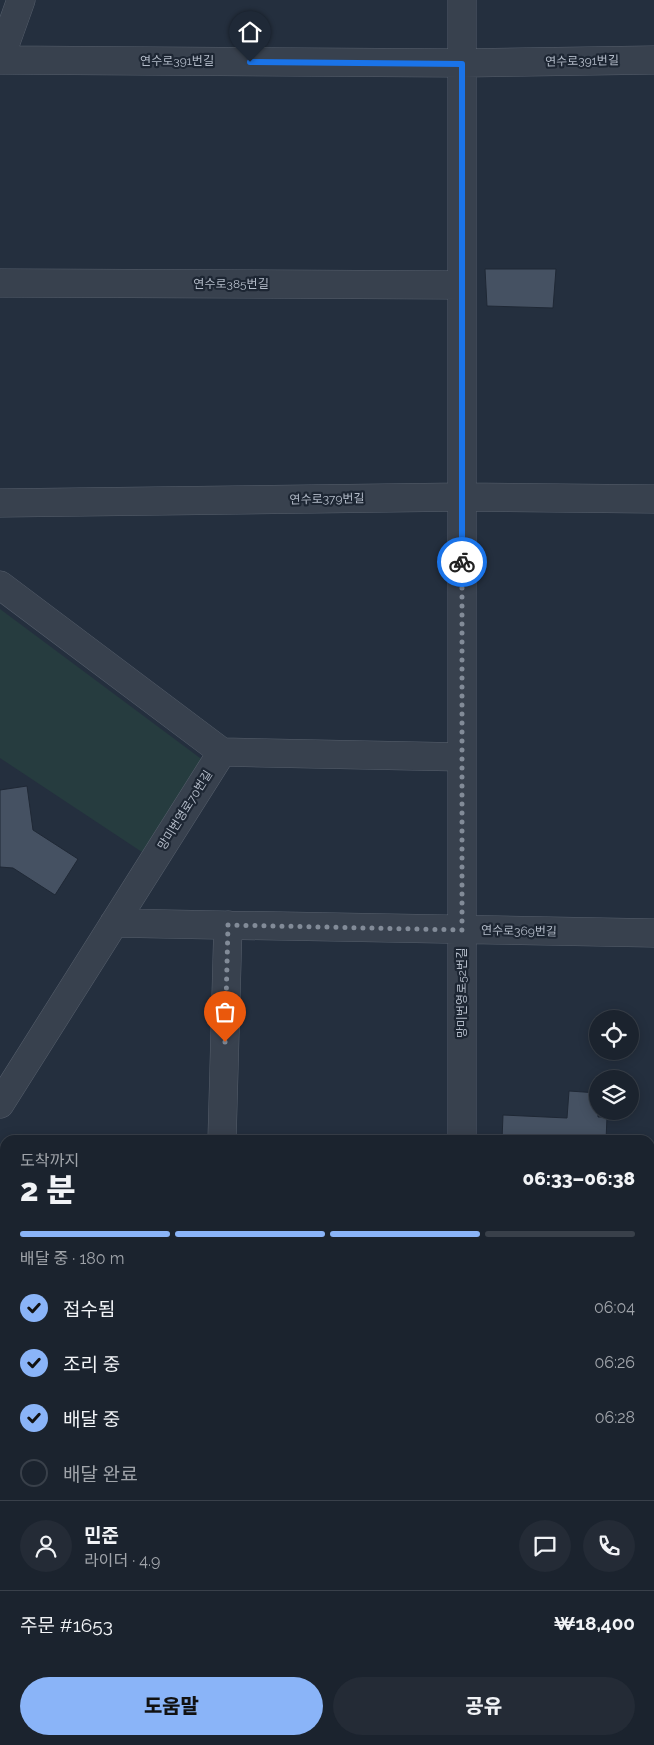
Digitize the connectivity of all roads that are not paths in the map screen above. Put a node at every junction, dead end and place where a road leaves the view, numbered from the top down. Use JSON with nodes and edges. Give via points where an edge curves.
{"nodes":[{"id":1,"x":21,"y":0,"type":"edge"},
{"id":2,"x":462,"y":0,"type":"edge"},
{"id":3,"x":0,"y":59,"type":"edge"},
{"id":4,"x":654,"y":60,"type":"edge"},
{"id":5,"x":462,"y":64,"type":"junction"},
{"id":6,"x":0,"y":283,"type":"edge"},
{"id":7,"x":462,"y":285,"type":"junction"},
{"id":8,"x":462,"y":497,"type":"junction"},
{"id":9,"x":654,"y":499,"type":"edge"},
{"id":10,"x":0,"y":503,"type":"edge"},
{"id":11,"x":0,"y":585,"type":"edge"},
{"id":12,"x":222,"y":752,"type":"junction"},
{"id":13,"x":462,"y":757,"type":"junction"},
{"id":14,"x":114,"y":923,"type":"junction"},
{"id":15,"x":228,"y":925,"type":"junction"},
{"id":16,"x":462,"y":930,"type":"junction"},
{"id":17,"x":654,"y":933,"type":"edge"},
{"id":18,"x":0,"y":1104,"type":"edge"},
{"id":19,"x":222,"y":1135,"type":"edge"},
{"id":20,"x":462,"y":1135,"type":"edge"}],
"edges":[{"from":1,"to":3,"type":"street"},
{"from":2,"to":5,"type":"street","name":"망미번영로52번길"},
{"from":3,"to":5,"type":"street","name":"연수로391번길"},
{"from":4,"to":5,"type":"street","name":"연수로391번길"},
{"from":5,"to":7,"type":"street","name":"망미번영로52번길"},
{"from":6,"to":7,"type":"street","name":"연수로385번길"},
{"from":7,"to":8,"type":"street","name":"망미번영로52번길"},
{"from":8,"to":9,"type":"street","name":"연수로379번길"},
{"from":8,"to":10,"type":"street","name":"연수로379번길"},
{"from":8,"to":13,"type":"street","name":"망미번영로52번길"},
{"from":11,"to":12,"type":"street"},
{"from":12,"to":13,"type":"street"},
{"from":12,"to":14,"type":"street","name":"망미번영로70번길"},
{"from":13,"to":16,"type":"street","name":"망미번영로52번길"},
{"from":14,"to":15,"type":"street","name":"연수로369번길"},
{"from":14,"to":18,"type":"street","name":"망미번영로70번길"},
{"from":15,"to":16,"type":"street","name":"연수로369번길"},
{"from":15,"to":19,"type":"street"},
{"from":16,"to":17,"type":"street","name":"연수로369번길"},
{"from":16,"to":20,"type":"street","name":"망미번영로52번길"}]}
